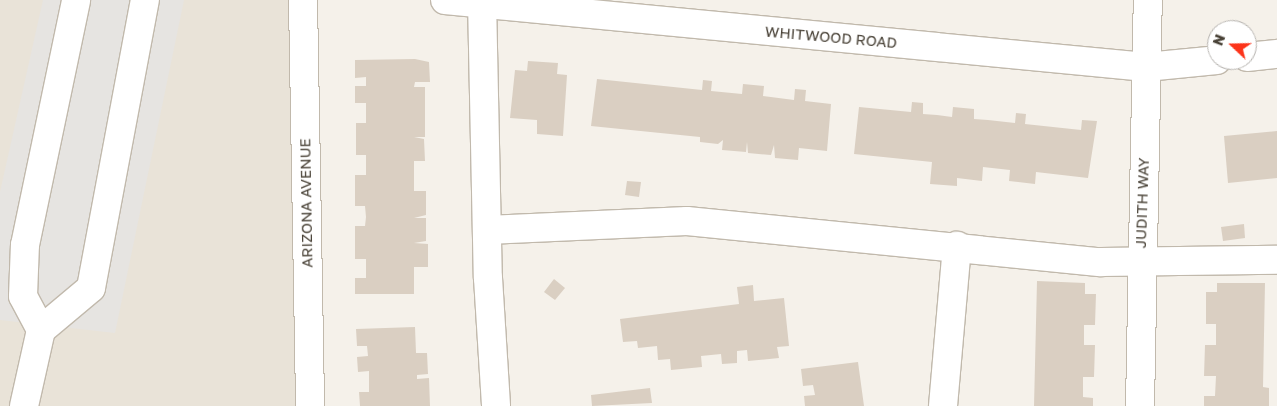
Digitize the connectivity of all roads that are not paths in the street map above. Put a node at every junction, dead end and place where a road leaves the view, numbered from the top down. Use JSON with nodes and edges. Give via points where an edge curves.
{"nodes":[{"id":1,"x":76,"y":0,"type":"edge"},
{"id":2,"x":145,"y":0,"type":"edge"},
{"id":3,"x":303,"y":0,"type":"edge"},
{"id":4,"x":445,"y":0,"type":"edge"},
{"id":5,"x":1148,"y":0,"type":"edge"},
{"id":6,"x":482,"y":2,"type":"edge"},
{"id":7,"x":1277,"y":54,"type":"edge"},
{"id":8,"x":1257,"y":56,"type":"edge"},
{"id":9,"x":1207,"y":61,"type":"edge"},
{"id":10,"x":1146,"y":66,"type":"junction"},
{"id":11,"x":487,"y":230,"type":"junction"},
{"id":12,"x":957,"y":246,"type":"junction"},
{"id":13,"x":1277,"y":260,"type":"edge"},
{"id":14,"x":1140,"y":263,"type":"junction"},
{"id":15,"x":40,"y":330,"type":"junction"},
{"id":16,"x":24,"y":406,"type":"edge"},
{"id":17,"x":310,"y":406,"type":"edge"},
{"id":18,"x":496,"y":406,"type":"edge"},
{"id":19,"x":944,"y":406,"type":"edge"},
{"id":20,"x":1140,"y":406,"type":"edge"}],
"edges":[{"from":1,"to":15,"type":"street","via":[[25,245],[23,296]]},
{"from":2,"to":15,"type":"street","via":[[91,288]]},
{"from":3,"to":17,"type":"street","name":"ARIZONA AVENUE"},
{"from":4,"to":6,"type":"street","name":"WHITWOOD ROAD"},
{"from":5,"to":10,"type":"street","name":"JUDITH WAY"},
{"from":6,"to":10,"type":"street","name":"WHITWOOD ROAD"},
{"from":6,"to":11,"type":"street"},
{"from":7,"to":8,"type":"street"},
{"from":9,"to":10,"type":"street","name":"WHITWOOD ROAD"},
{"from":10,"to":14,"type":"street","name":"JUDITH WAY"},
{"from":11,"to":12,"type":"street","via":[[687,221]]},
{"from":11,"to":18,"type":"street"},
{"from":12,"to":14,"type":"street"},
{"from":12,"to":19,"type":"street"},
{"from":13,"to":14,"type":"street"},
{"from":14,"to":20,"type":"street","name":"JUDITH WAY"},
{"from":15,"to":16,"type":"street"}]}
